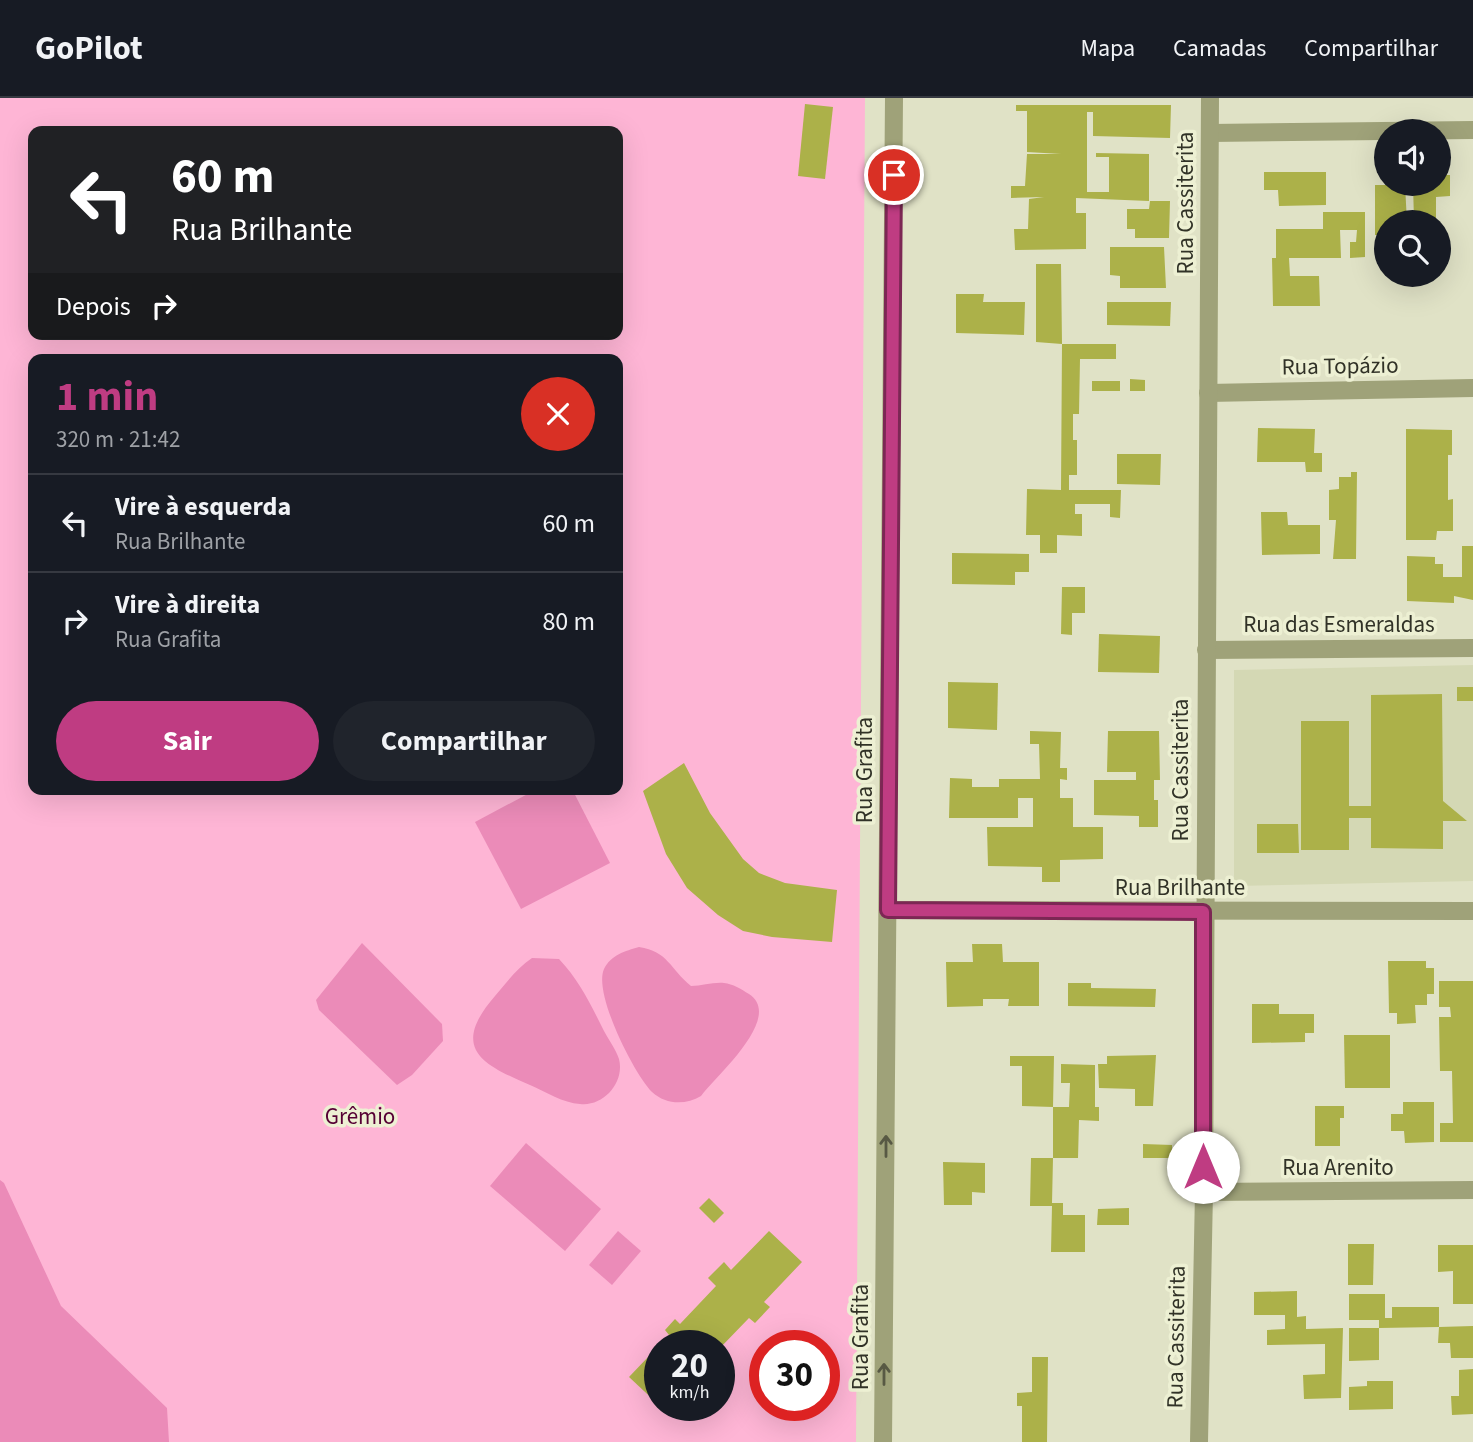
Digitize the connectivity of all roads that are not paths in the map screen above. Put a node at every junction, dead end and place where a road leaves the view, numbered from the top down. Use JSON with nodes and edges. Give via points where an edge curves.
{"nodes":[{"id":1,"x":894,"y":98,"type":"edge"},
{"id":2,"x":1210,"y":98,"type":"edge"},
{"id":3,"x":1473,"y":130,"type":"edge"},
{"id":4,"x":1210,"y":133,"type":"junction"},
{"id":5,"x":1473,"y":388,"type":"edge"},
{"id":6,"x":1208,"y":393,"type":"junction"},
{"id":7,"x":1473,"y":648,"type":"edge"},
{"id":8,"x":1206,"y":650,"type":"junction"},
{"id":9,"x":888,"y":910,"type":"junction"},
{"id":10,"x":1473,"y":911,"type":"edge"},
{"id":11,"x":1203,"y":912,"type":"junction"},
{"id":12,"x":1473,"y":1190,"type":"edge"},
{"id":13,"x":1203,"y":1192,"type":"junction"},
{"id":14,"x":883,"y":1442,"type":"edge"},
{"id":15,"x":1199,"y":1442,"type":"edge"}],
"edges":[{"from":1,"to":9,"type":"street","name":"Rua Grafita"},
{"from":2,"to":4,"type":"street","name":"Rua Cassiterita"},
{"from":3,"to":4,"type":"street"},
{"from":4,"to":6,"type":"street","name":"Rua Cassiterita"},
{"from":5,"to":6,"type":"street","name":"Rua Topázio"},
{"from":6,"to":8,"type":"street","name":"Rua Cassiterita"},
{"from":7,"to":8,"type":"street","name":"Rua das Esmeraldas"},
{"from":8,"to":11,"type":"street","name":"Rua Cassiterita"},
{"from":9,"to":11,"type":"street","name":"Rua Brilhante"},
{"from":14,"to":9,"type":"street","name":"Rua Grafita","one_way":true},
{"from":10,"to":11,"type":"street","name":"Rua Brilhante"},
{"from":11,"to":13,"type":"street","name":"Rua Cassiterita"},
{"from":12,"to":13,"type":"street","name":"Rua Arenito"},
{"from":13,"to":15,"type":"street","name":"Rua Cassiterita"}]}
